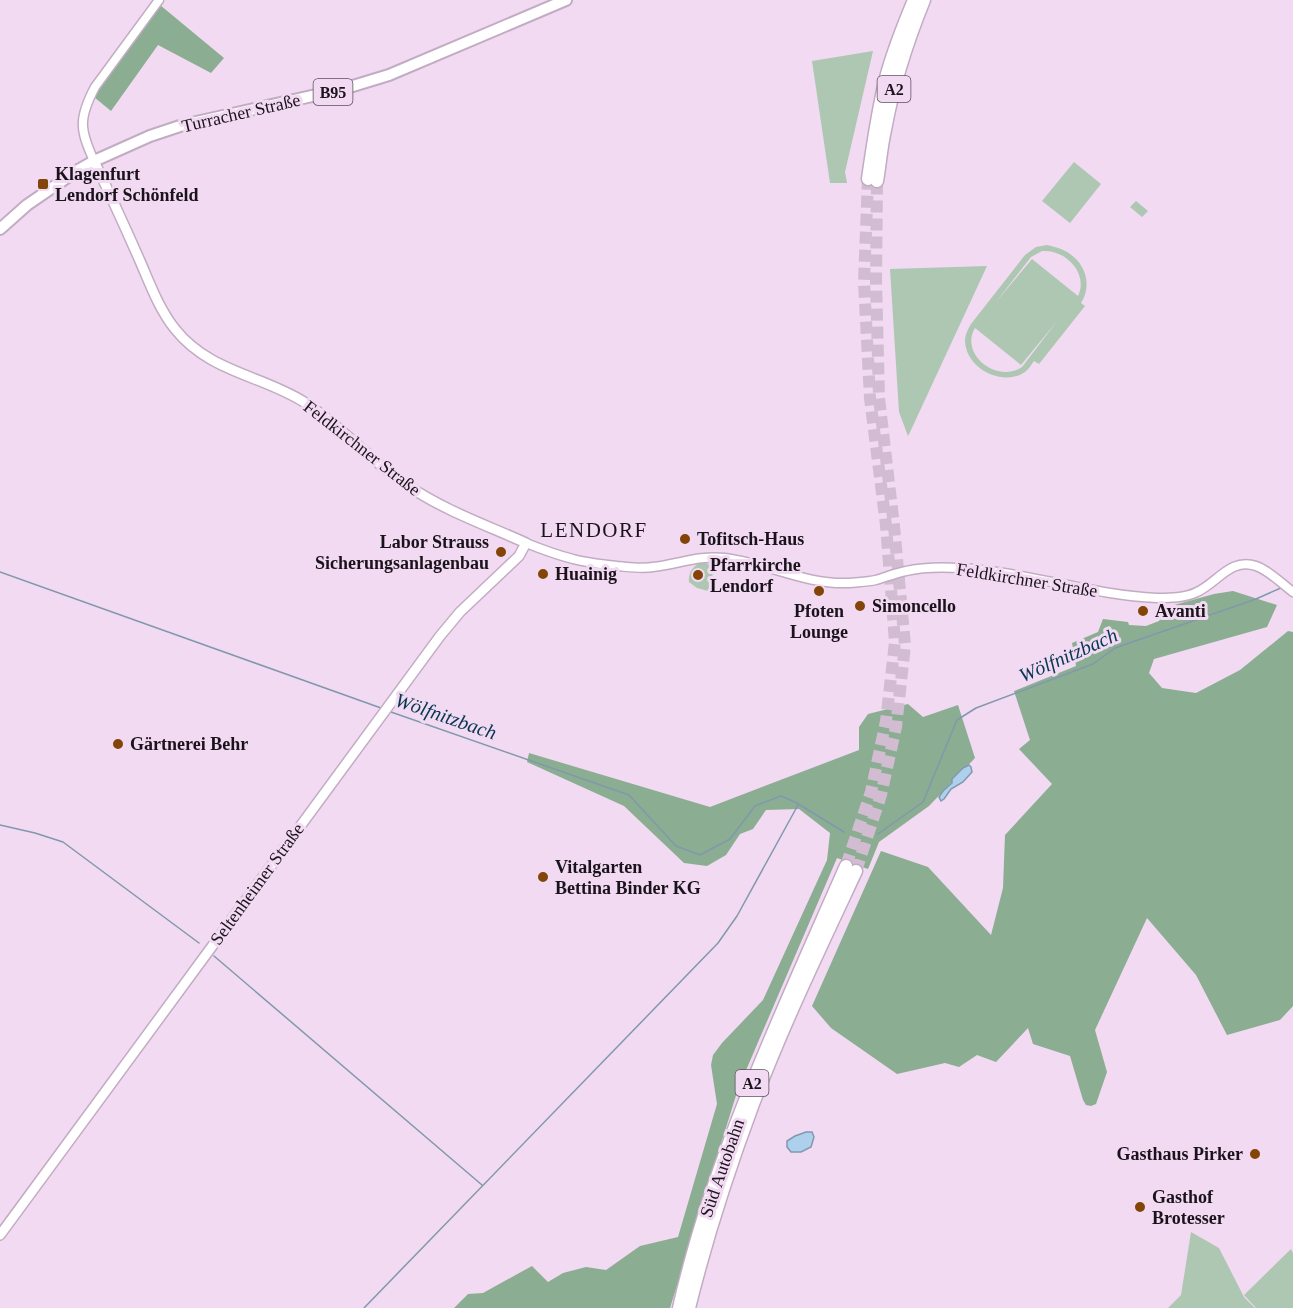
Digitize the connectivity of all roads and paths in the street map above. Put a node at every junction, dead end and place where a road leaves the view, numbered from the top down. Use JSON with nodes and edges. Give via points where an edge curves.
{"nodes":[{"id":1,"x":159,"y":0,"type":"edge"},
{"id":2,"x":566,"y":0,"type":"edge"},
{"id":3,"x":914,"y":0,"type":"edge"},
{"id":4,"x":924,"y":0,"type":"edge"},
{"id":5,"x":94,"y":161,"type":"junction"},
{"id":6,"x":0,"y":229,"type":"edge"},
{"id":7,"x":526,"y":543,"type":"junction"},
{"id":8,"x":1292,"y":592,"type":"edge"},
{"id":9,"x":0,"y":1235,"type":"edge"},
{"id":10,"x":679,"y":1308,"type":"edge"},
{"id":11,"x":689,"y":1308,"type":"edge"}],
"edges":[{"from":1,"to":5,"type":"street","via":[[87,102],[82,128]]},
{"from":2,"to":5,"type":"main road","name":"Turracher Straße","number":"B95","via":[[389,75],[343,90],[183,125]]},
{"from":3,"to":4,"type":"highway","number":"A2","via":[[887,75],[875,128],[873,180],[896,79]]},
{"from":5,"to":6,"type":"main road","name":"Turracher Straße","number":"B95","via":[[27,205]]},
{"from":5,"to":7,"type":"main road","name":"Feldkirchner Straße","via":[[157,299],[186,342],[215,363],[302,401],[424,496]]},
{"from":7,"to":8,"type":"street","name":"Feldkirchner Straße","via":[[573,559],[631,568],[710,557],[752,562],[831,583],[864,582],[940,567],[961,568],[1108,593],[1162,598],[1194,594],[1233,567],[1255,565]]},
{"from":7,"to":9,"type":"main road","name":"Seltenheimer Straße","via":[[519,556],[440,636]]},
{"from":10,"to":11,"type":"highway","name":"Süd Autobahn","number":"A2","via":[[720,1167],[745,1099],[851,869],[754,1102],[729,1171]]}]}
